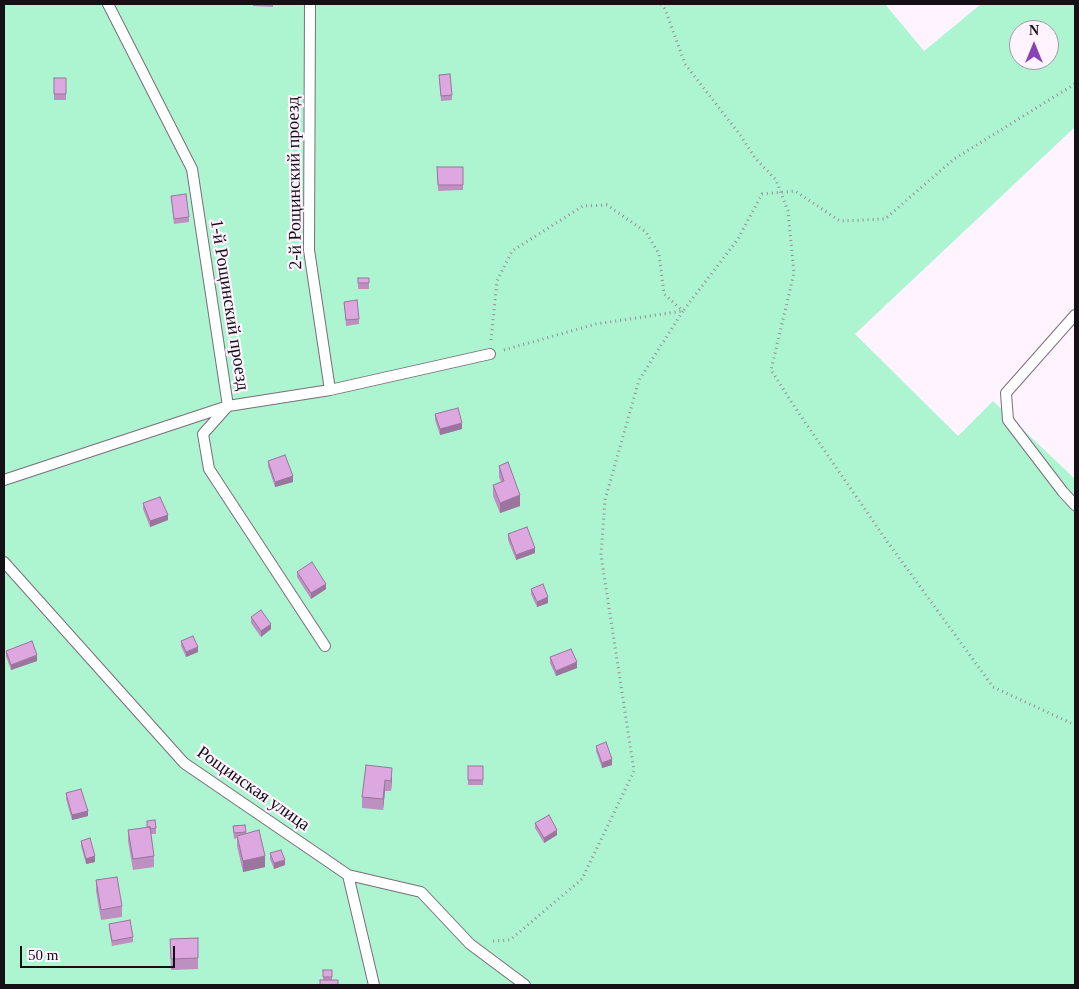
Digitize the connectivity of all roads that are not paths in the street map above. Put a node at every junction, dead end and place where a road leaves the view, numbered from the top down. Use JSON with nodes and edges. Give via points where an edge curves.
{"nodes":[{"id":1,"x":108,"y":4,"type":"edge"},
{"id":2,"x":310,"y":4,"type":"edge"},
{"id":3,"x":1075,"y":315,"type":"edge"},
{"id":4,"x":490,"y":354,"type":"road end"},
{"id":5,"x":330,"y":390,"type":"junction"},
{"id":6,"x":228,"y":406,"type":"junction"},
{"id":7,"x":4,"y":480,"type":"edge"},
{"id":8,"x":1075,"y":506,"type":"edge"},
{"id":9,"x":4,"y":562,"type":"edge"},
{"id":10,"x":325,"y":646,"type":"dead end"},
{"id":11,"x":348,"y":874,"type":"junction"},
{"id":12,"x":374,"y":985,"type":"edge"},
{"id":13,"x":525,"y":985,"type":"edge"}],
"edges":[{"from":1,"to":6,"type":"lane","name":"1-й Рощинский проезд","via":[[192,169]]},
{"from":2,"to":5,"type":"lane","name":"2-й Рощинский проезд","via":[[309,250]]},
{"from":3,"to":8,"type":"lane","via":[[1006,393],[1008,420]]},
{"from":4,"to":5,"type":"lane"},
{"from":5,"to":6,"type":"lane"},
{"from":6,"to":7,"type":"lane"},
{"from":6,"to":10,"type":"lane","name":"1-й Рощинский проезд","via":[[202,434],[209,468]]},
{"from":9,"to":11,"type":"lane","name":"Рощинская улица","via":[[184,762]]},
{"from":11,"to":12,"type":"lane"},
{"from":11,"to":13,"type":"lane","name":"Рощинская улица","via":[[420,892],[470,944]]}]}
